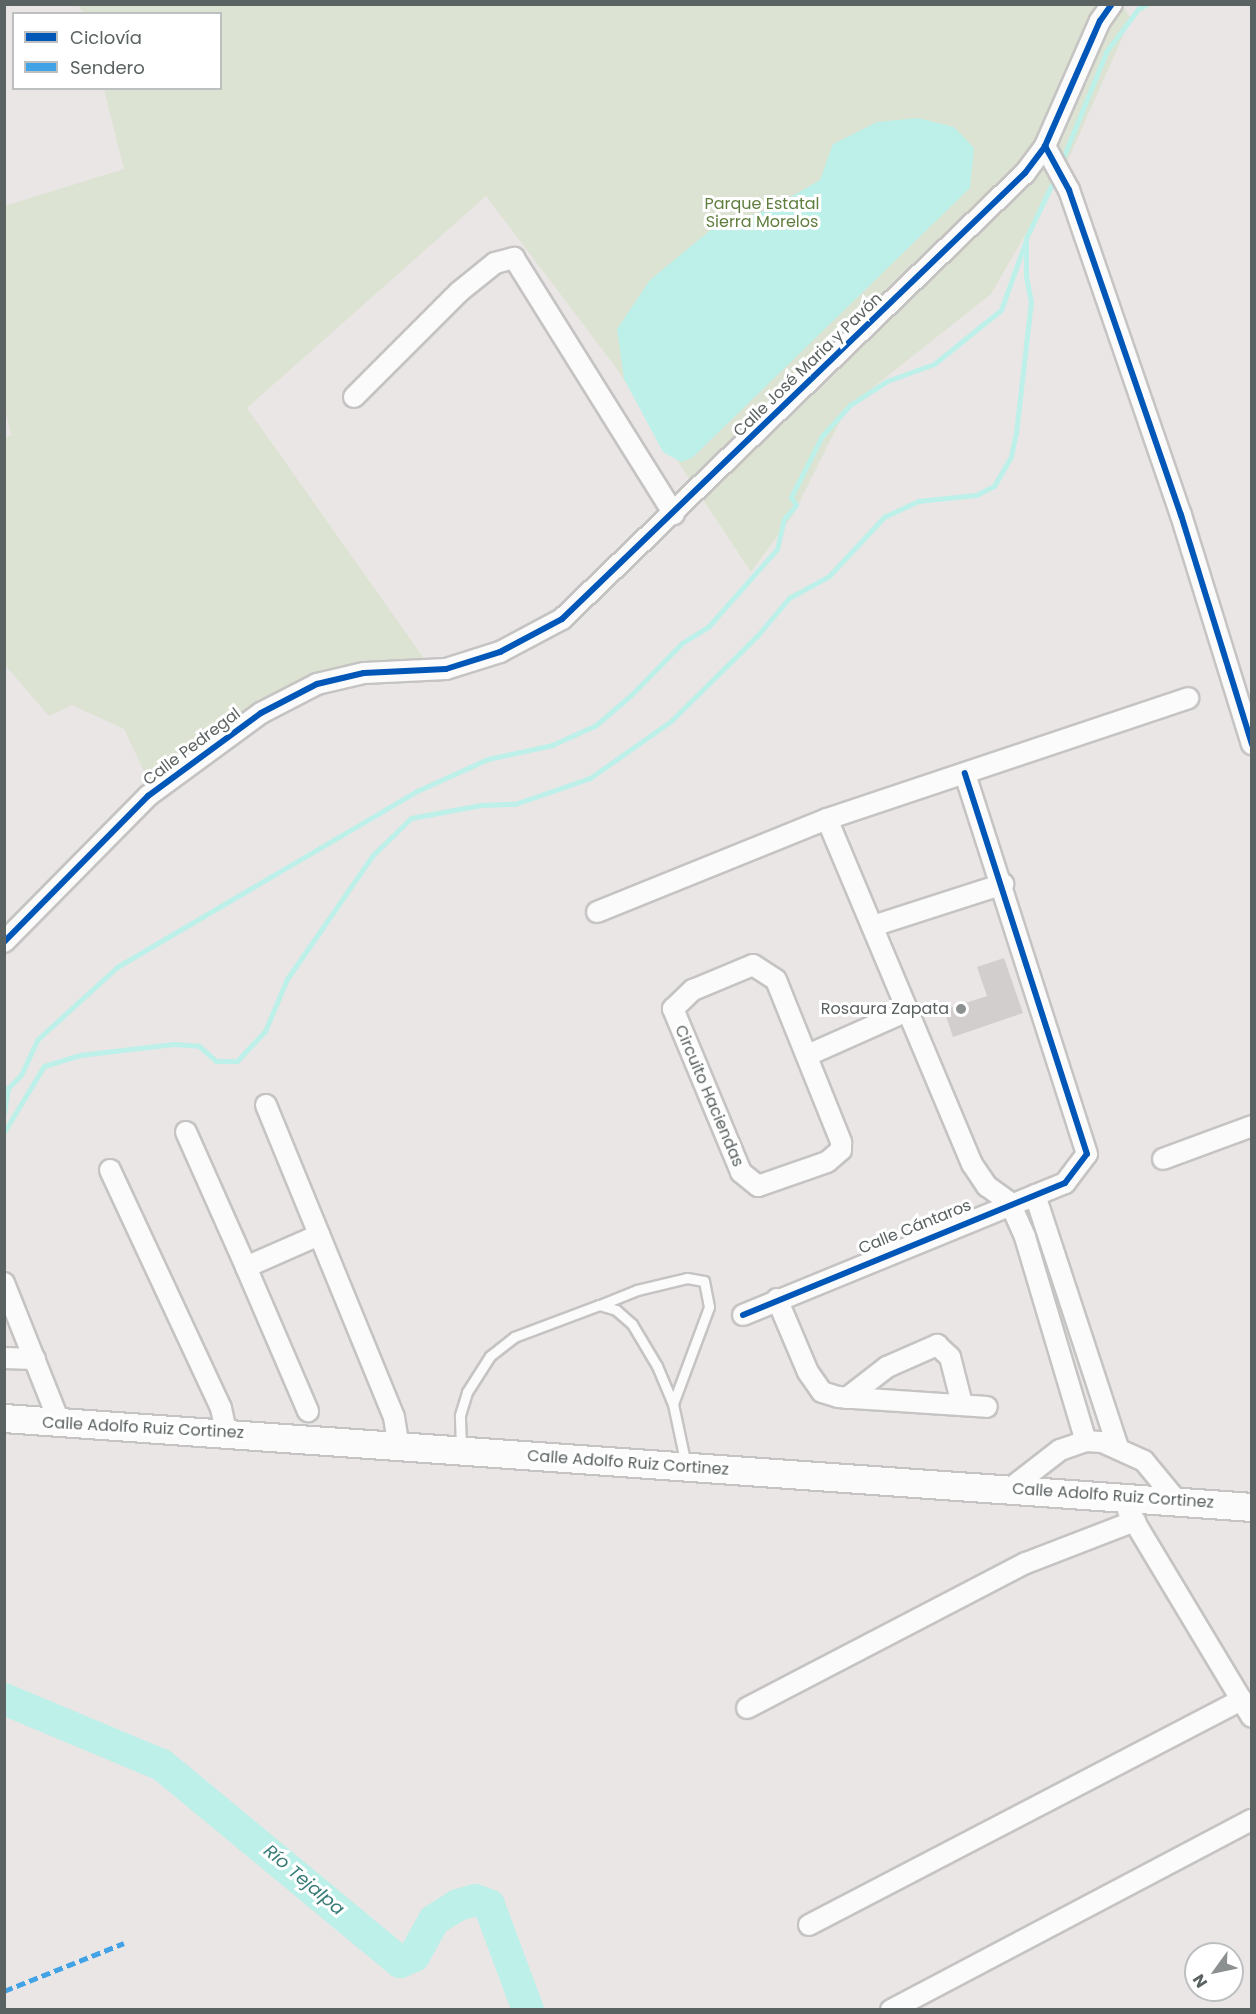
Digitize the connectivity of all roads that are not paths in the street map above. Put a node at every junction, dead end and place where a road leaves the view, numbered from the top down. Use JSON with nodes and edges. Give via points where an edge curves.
{"nodes":[{"id":1,"x":1112,"y":4,"type":"edge"},
{"id":2,"x":1049,"y":153,"type":"junction"},
{"id":3,"x":354,"y":397,"type":"dead end"},
{"id":4,"x":674,"y":514,"type":"junction"},
{"id":5,"x":446,"y":669,"type":"joint"},
{"id":6,"x":1188,"y":698,"type":"dead end"},
{"id":7,"x":1251,"y":744,"type":"edge"},
{"id":8,"x":965,"y":773,"type":"junction"},
{"id":9,"x":827,"y":819,"type":"junction"},
{"id":10,"x":1003,"y":884,"type":"junction"},
{"id":11,"x":597,"y":912,"type":"dead end"},
{"id":12,"x":873,"y":926,"type":"junction"},
{"id":13,"x":4,"y":942,"type":"edge"},
{"id":14,"x":907,"y":1011,"type":"junction"},
{"id":15,"x":808,"y":1055,"type":"junction"},
{"id":16,"x":266,"y":1105,"type":"dead end"},
{"id":17,"x":1251,"y":1126,"type":"edge"},
{"id":18,"x":186,"y":1131,"type":"dead end"},
{"id":19,"x":1163,"y":1159,"type":"dead end"},
{"id":20,"x":110,"y":1170,"type":"dead end"},
{"id":21,"x":1035,"y":1195,"type":"junction"},
{"id":22,"x":1010,"y":1203,"type":"junction"},
{"id":23,"x":320,"y":1235,"type":"junction"},
{"id":24,"x":246,"y":1267,"type":"junction"},
{"id":25,"x":4,"y":1283,"type":"edge"},
{"id":26,"x":777,"y":1299,"type":"junction"},
{"id":27,"x":599,"y":1305,"type":"junction"},
{"id":28,"x":743,"y":1315,"type":"dead end"},
{"id":29,"x":4,"y":1358,"type":"edge"},
{"id":30,"x":35,"y":1359,"type":"junction"},
{"id":31,"x":847,"y":1398,"type":"junction"},
{"id":32,"x":673,"y":1404,"type":"junction"},
{"id":33,"x":962,"y":1404,"type":"junction"},
{"id":34,"x":987,"y":1407,"type":"dead end"},
{"id":35,"x":308,"y":1411,"type":"dead end"},
{"id":36,"x":4,"y":1418,"type":"edge"},
{"id":37,"x":60,"y":1424,"type":"junction"},
{"id":38,"x":226,"y":1432,"type":"junction"},
{"id":39,"x":1086,"y":1441,"type":"junction"},
{"id":40,"x":1117,"y":1446,"type":"junction"},
{"id":41,"x":399,"y":1449,"type":"junction"},
{"id":42,"x":461,"y":1452,"type":"junction"},
{"id":43,"x":686,"y":1467,"type":"junction"},
{"id":44,"x":1011,"y":1488,"type":"junction"},
{"id":45,"x":1119,"y":1497,"type":"junction"},
{"id":46,"x":1177,"y":1501,"type":"junction"},
{"id":47,"x":1251,"y":1507,"type":"edge"},
{"id":48,"x":1135,"y":1521,"type":"junction"},
{"id":49,"x":747,"y":1708,"type":"dead end"},
{"id":50,"x":1247,"y":1708,"type":"edge"},
{"id":51,"x":1251,"y":1820,"type":"edge"},
{"id":52,"x":809,"y":1926,"type":"dead end"},
{"id":53,"x":891,"y":2010,"type":"edge"}],
"edges":[{"from":1,"to":2,"type":"street","name":"Calle José Maria y Pavón","via":[[1100,21]]},
{"from":2,"to":4,"type":"street","name":"Calle José Maria y Pavón"},
{"from":2,"to":7,"type":"street","via":[[1069,190],[1180,514]]},
{"from":3,"to":4,"type":"street","via":[[459,292],[495,263],[514,258]]},
{"from":4,"to":5,"type":"street","name":"Calle José Maria y Pavón","via":[[562,619],[500,652]]},
{"from":5,"to":13,"type":"street","name":"Calle Pedregal","via":[[317,684],[261,713],[148,796]]},
{"from":6,"to":8,"type":"street"},
{"from":8,"to":9,"type":"street"},
{"from":8,"to":10,"type":"street"},
{"from":9,"to":11,"type":"street"},
{"from":9,"to":12,"type":"street"},
{"from":10,"to":12,"type":"street"},
{"from":10,"to":21,"type":"street","name":"Calle Cántaros","via":[[1087,1154],[1065,1184]]},
{"from":12,"to":14,"type":"street"},
{"from":14,"to":15,"type":"street"},
{"from":14,"to":22,"type":"street","via":[[972,1164],[987,1186]]},
{"from":15,"to":15,"type":"street","name":"Circuito Haciendas","via":[[776,980],[762,968],[753,965],[693,990],[673,1010],[741,1172],[758,1186],[827,1162],[841,1150]]},
{"from":16,"to":23,"type":"street"},
{"from":17,"to":19,"type":"street"},
{"from":18,"to":24,"type":"street"},
{"from":20,"to":38,"type":"street","via":[[221,1408]]},
{"from":21,"to":22,"type":"street","name":"Calle Cántaros"},
{"from":21,"to":40,"type":"street"},
{"from":22,"to":26,"type":"street","name":"Calle Cántaros"},
{"from":22,"to":39,"type":"street","via":[[1034,1263]]},
{"from":23,"to":24,"type":"street"},
{"from":23,"to":41,"type":"street","via":[[394,1417]]},
{"from":24,"to":35,"type":"street"},
{"from":25,"to":30,"type":"street"},
{"from":26,"to":28,"type":"street","name":"Calle Cántaros"},
{"from":26,"to":31,"type":"street","via":[[808,1372],[822,1392]]},
{"from":27,"to":32,"type":"lane","via":[[616,1310],[632,1324]]},
{"from":27,"to":32,"type":"lane","via":[[667,1283],[697,1277],[704,1281],[709,1307]]},
{"from":27,"to":42,"type":"lane","via":[[514,1337],[490,1356],[467,1392],[460,1415]]},
{"from":29,"to":30,"type":"street"},
{"from":30,"to":37,"type":"street"},
{"from":31,"to":33,"type":"street"},
{"from":31,"to":33,"type":"street","via":[[887,1367],[937,1345],[950,1357]]},
{"from":32,"to":43,"type":"lane"},
{"from":33,"to":34,"type":"street"},
{"from":36,"to":37,"type":"main road","name":"Calle Adolfo Ruiz Cortinez"},
{"from":37,"to":38,"type":"main road","name":"Calle Adolfo Ruiz Cortinez"},
{"from":38,"to":41,"type":"main road","name":"Calle Adolfo Ruiz Cortinez"},
{"from":39,"to":40,"type":"street"},
{"from":39,"to":44,"type":"street","via":[[1047,1458]]},
{"from":40,"to":46,"type":"street","via":[[1144,1461]]},
{"from":41,"to":42,"type":"main road","name":"Calle Adolfo Ruiz Cortinez"},
{"from":42,"to":43,"type":"main road","name":"Calle Adolfo Ruiz Cortinez"},
{"from":43,"to":44,"type":"main road","name":"Calle Adolfo Ruiz Cortinez"},
{"from":44,"to":45,"type":"main road","name":"Calle Adolfo Ruiz Cortinez"},
{"from":45,"to":46,"type":"main road","name":"Calle Adolfo Ruiz Cortinez"},
{"from":45,"to":48,"type":"street"},
{"from":46,"to":47,"type":"main road","name":"Calle Adolfo Ruiz Cortinez"},
{"from":48,"to":49,"type":"street","via":[[1026,1563]]},
{"from":48,"to":50,"type":"street"},
{"from":50,"to":52,"type":"street"},
{"from":51,"to":53,"type":"street"}]}
